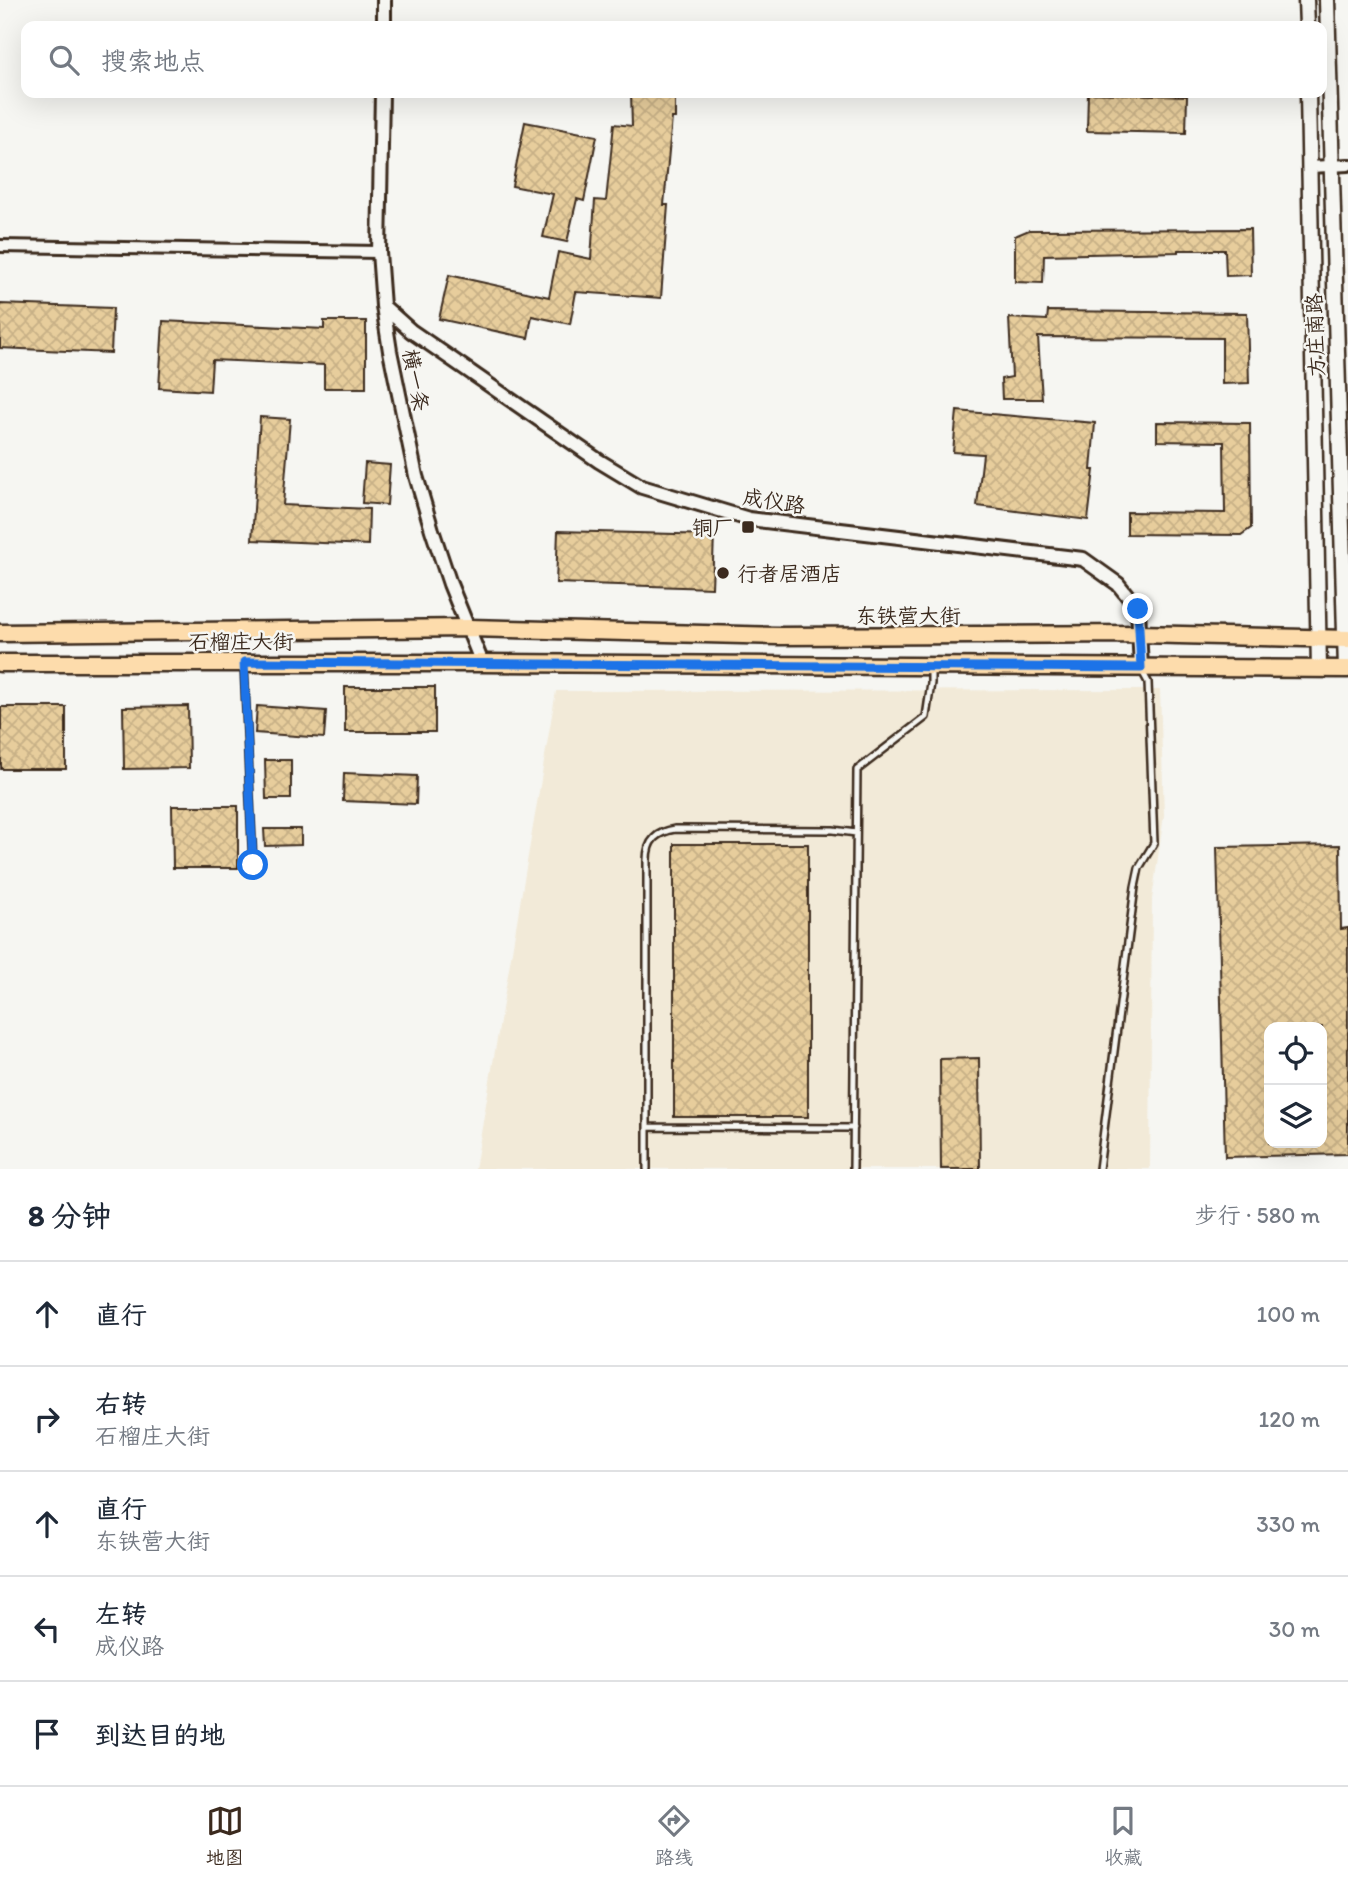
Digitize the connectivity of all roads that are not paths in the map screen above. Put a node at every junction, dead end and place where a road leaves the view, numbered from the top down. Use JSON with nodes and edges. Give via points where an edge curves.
{"nodes":[{"id":1,"x":384,"y":0,"type":"edge"},
{"id":2,"x":1306,"y":0,"type":"edge"},
{"id":3,"x":1327,"y":0,"type":"edge"},
{"id":4,"x":384,"y":21,"type":"edge"},
{"id":5,"x":1307,"y":21,"type":"edge"},
{"id":6,"x":382,"y":98,"type":"edge"},
{"id":7,"x":1308,"y":98,"type":"edge"},
{"id":8,"x":1331,"y":165,"type":"junction"},
{"id":9,"x":1348,"y":165,"type":"edge"},
{"id":10,"x":1310,"y":167,"type":"junction"},
{"id":11,"x":0,"y":246,"type":"edge"},
{"id":12,"x":379,"y":252,"type":"junction"},
{"id":13,"x":383,"y":306,"type":"junction"},
{"id":14,"x":469,"y":628,"type":"junction"},
{"id":15,"x":0,"y":633,"type":"edge"},
{"id":16,"x":1139,"y":634,"type":"junction"},
{"id":17,"x":1319,"y":638,"type":"junction"},
{"id":18,"x":1347,"y":639,"type":"edge"},
{"id":19,"x":244,"y":662,"type":"junction"},
{"id":20,"x":0,"y":663,"type":"edge"},
{"id":21,"x":482,"y":663,"type":"junction"},
{"id":22,"x":931,"y":665,"type":"junction"},
{"id":23,"x":1141,"y":668,"type":"junction"},
{"id":24,"x":1319,"y":669,"type":"junction"},
{"id":25,"x":1347,"y":669,"type":"edge"},
{"id":26,"x":856,"y":833,"type":"junction"},
{"id":27,"x":253,"y":865,"type":"dead end"},
{"id":28,"x":647,"y":1127,"type":"junction"},
{"id":29,"x":854,"y":1128,"type":"junction"},
{"id":30,"x":647,"y":1169,"type":"edge"},
{"id":31,"x":853,"y":1169,"type":"edge"},
{"id":32,"x":1099,"y":1169,"type":"edge"}],
"edges":[{"from":1,"to":4,"type":"street"},
{"from":2,"to":5,"type":"main road"},
{"from":3,"to":8,"type":"main road","name":"方庄南路"},
{"from":6,"to":12,"type":"street","name":"横一条"},
{"from":7,"to":10,"type":"main road","name":"方庄南路"},
{"from":8,"to":9,"type":"street"},
{"from":8,"to":10,"type":"street"},
{"from":8,"to":18,"type":"main road","name":"方庄南路"},
{"from":10,"to":17,"type":"main road","name":"方庄南路"},
{"from":11,"to":12,"type":"street"},
{"from":12,"to":13,"type":"street","name":"横一条"},
{"from":13,"to":14,"type":"street","name":"横一条","via":[[416,476]]},
{"from":13,"to":16,"type":"street","name":"成仪路","via":[[411,331],[642,487],[749,519],[1083,559],[1129,596],[1138,609]]},
{"from":14,"to":15,"type":"main road","name":"石榴庄大街"},
{"from":14,"to":16,"type":"main road","name":"东铁营大街","via":[[778,636]]},
{"from":14,"to":21,"type":"street","name":"横一条"},
{"from":16,"to":17,"type":"main road","name":"东铁营大街"},
{"from":16,"to":23,"type":"street","name":"成仪路"},
{"from":17,"to":18,"type":"main road","name":"东铁营大街"},
{"from":17,"to":24,"type":"main road","name":"方庄南路"},
{"from":18,"to":25,"type":"main road","name":"方庄南路"},
{"from":19,"to":20,"type":"main road","name":"石榴庄大街"},
{"from":19,"to":21,"type":"main road","name":"石榴庄大街"},
{"from":19,"to":27,"type":"lane"},
{"from":21,"to":22,"type":"main road"},
{"from":22,"to":23,"type":"main road"},
{"from":22,"to":26,"type":"lane","via":[[926,716],[857,770]]},
{"from":23,"to":24,"type":"main road"},
{"from":23,"to":32,"type":"lane","via":[[1147,682],[1154,843],[1139,868],[1135,887]]},
{"from":24,"to":25,"type":"main road"},
{"from":26,"to":28,"type":"lane","via":[[675,828],[652,839],[647,849]]},
{"from":26,"to":29,"type":"lane"},
{"from":28,"to":29,"type":"lane"},
{"from":28,"to":30,"type":"lane"},
{"from":29,"to":31,"type":"lane"}]}
